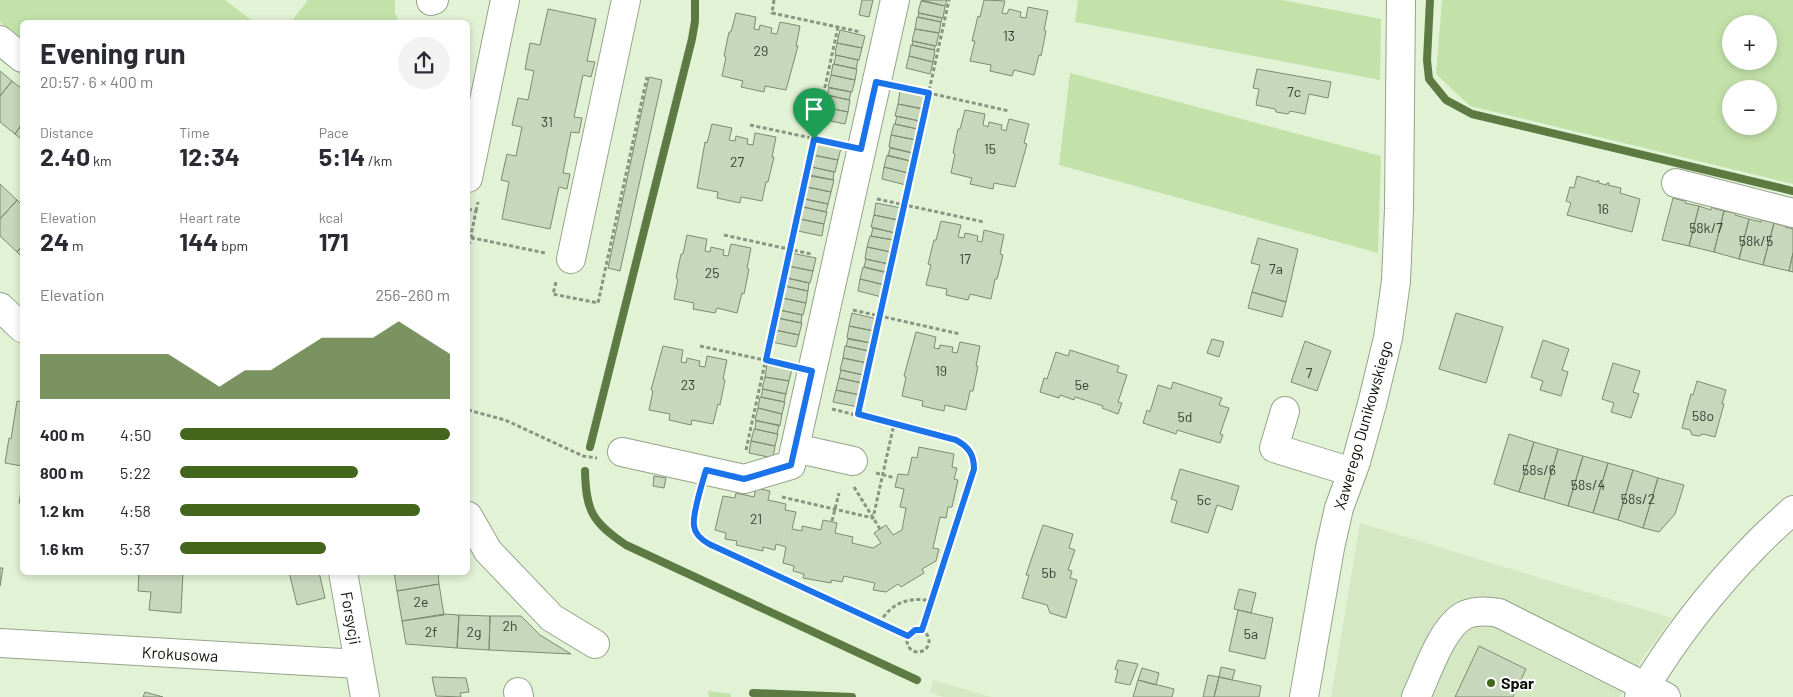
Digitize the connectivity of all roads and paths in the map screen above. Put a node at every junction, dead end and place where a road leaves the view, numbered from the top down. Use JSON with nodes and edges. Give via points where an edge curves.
{"nodes":[{"id":1,"x":505,"y":0,"type":"edge"},
{"id":2,"x":626,"y":0,"type":"edge"},
{"id":3,"x":774,"y":0,"type":"edge"},
{"id":4,"x":894,"y":0,"type":"edge"},
{"id":5,"x":949,"y":0,"type":"edge"},
{"id":6,"x":1401,"y":0,"type":"edge"},
{"id":7,"x":838,"y":27,"type":"junction"},
{"id":8,"x":886,"y":38,"type":"junction"},
{"id":9,"x":0,"y":40,"type":"edge"},
{"id":10,"x":20,"y":56,"type":"edge"},
{"id":11,"x":876,"y":82,"type":"junction"},
{"id":12,"x":929,"y":93,"type":"junction"},
{"id":13,"x":1009,"y":111,"type":"dead end"},
{"id":14,"x":750,"y":125,"type":"dead end"},
{"id":15,"x":814,"y":139,"type":"junction"},
{"id":16,"x":861,"y":149,"type":"junction"},
{"id":17,"x":470,"y":168,"type":"edge"},
{"id":18,"x":1676,"y":183,"type":"dead end"},
{"id":19,"x":852,"y":193,"type":"junction"},
{"id":20,"x":904,"y":205,"type":"junction"},
{"id":21,"x":470,"y":210,"type":"edge"},
{"id":22,"x":1793,"y":213,"type":"edge"},
{"id":23,"x":984,"y":222,"type":"dead end"},
{"id":24,"x":724,"y":235,"type":"dead end"},
{"id":25,"x":473,"y":238,"type":"junction"},
{"id":26,"x":470,"y":242,"type":"edge"},
{"id":27,"x":790,"y":250,"type":"junction"},
{"id":28,"x":571,"y":259,"type":"joint"},
{"id":29,"x":836,"y":260,"type":"junction"},
{"id":30,"x":827,"y":304,"type":"junction"},
{"id":31,"x":880,"y":316,"type":"junction"},
{"id":32,"x":960,"y":334,"type":"dead end"},
{"id":33,"x":700,"y":346,"type":"dead end"},
{"id":34,"x":766,"y":360,"type":"junction"},
{"id":35,"x":812,"y":371,"type":"junction"},
{"id":36,"x":804,"y":403,"type":"junction"},
{"id":37,"x":470,"y":411,"type":"edge"},
{"id":38,"x":1285,"y":411,"type":"dead end"},
{"id":39,"x":858,"y":414,"type":"junction"},
{"id":40,"x":622,"y":452,"type":"dead end"},
{"id":41,"x":746,"y":453,"type":"dead end"},
{"id":42,"x":584,"y":456,"type":"dead end"},
{"id":43,"x":793,"y":456,"type":"junction"},
{"id":44,"x":706,"y":470,"type":"junction"},
{"id":45,"x":851,"y":470,"type":"joint"},
{"id":46,"x":1352,"y":472,"type":"junction"},
{"id":47,"x":839,"y":493,"type":"dead end"},
{"id":48,"x":1793,"y":510,"type":"edge"},
{"id":49,"x":470,"y":520,"type":"edge"},
{"id":50,"x":832,"y":520,"type":"dead end"},
{"id":51,"x":880,"y":528,"type":"dead end"},
{"id":52,"x":344,"y":575,"type":"edge"},
{"id":53,"x":931,"y":601,"type":"junction"},
{"id":54,"x":880,"y":623,"type":"junction"},
{"id":55,"x":922,"y":630,"type":"junction"},
{"id":56,"x":908,"y":636,"type":"junction"},
{"id":57,"x":0,"y":643,"type":"edge"},
{"id":58,"x":595,"y":644,"type":"dead end"},
{"id":59,"x":359,"y":664,"type":"junction"},
{"id":60,"x":1650,"y":693,"type":"edge"},
{"id":61,"x":365,"y":697,"type":"edge"},
{"id":62,"x":1304,"y":697,"type":"edge"},
{"id":63,"x":1416,"y":697,"type":"edge"}],
"edges":[{"from":1,"to":17,"type":"street"},
{"from":2,"to":28,"type":"street"},
{"from":3,"to":7,"type":"path","via":[[772,13]]},
{"from":4,"to":8,"type":"street"},
{"from":5,"to":12,"type":"path"},
{"from":6,"to":46,"type":"street","name":"Xawerego Dunikowskiego","via":[[1396,281],[1388,338]]},
{"from":7,"to":8,"type":"path"},
{"from":7,"to":15,"type":"path"},
{"from":8,"to":11,"type":"street"},
{"from":9,"to":10,"type":"street"},
{"from":11,"to":12,"type":"path"},
{"from":11,"to":16,"type":"street"},
{"from":12,"to":13,"type":"path"},
{"from":12,"to":20,"type":"path"},
{"from":14,"to":15,"type":"path"},
{"from":15,"to":16,"type":"path"},
{"from":15,"to":27,"type":"path"},
{"from":16,"to":19,"type":"street"},
{"from":18,"to":22,"type":"street"},
{"from":19,"to":20,"type":"path"},
{"from":19,"to":29,"type":"street"},
{"from":20,"to":23,"type":"path"},
{"from":20,"to":31,"type":"path"},
{"from":21,"to":25,"type":"path","via":[[476,212]]},
{"from":24,"to":27,"type":"path"},
{"from":25,"to":26,"type":"path"},
{"from":25,"to":28,"type":"path"},
{"from":27,"to":29,"type":"path"},
{"from":27,"to":34,"type":"path"},
{"from":29,"to":30,"type":"street"},
{"from":30,"to":31,"type":"path"},
{"from":30,"to":35,"type":"street"},
{"from":31,"to":32,"type":"path"},
{"from":31,"to":39,"type":"path"},
{"from":33,"to":34,"type":"path"},
{"from":34,"to":35,"type":"path"},
{"from":34,"to":41,"type":"path"},
{"from":35,"to":36,"type":"street"},
{"from":36,"to":39,"type":"path"},
{"from":36,"to":43,"type":"street"},
{"from":37,"to":42,"type":"path","via":[[505,420]]},
{"from":38,"to":46,"type":"street","via":[[1274,448]]},
{"from":39,"to":53,"type":"path","via":[[956,440],[971,452],[974,469]]},
{"from":40,"to":44,"type":"street"},
{"from":43,"to":44,"type":"street","via":[[744,479]]},
{"from":43,"to":45,"type":"street"},
{"from":44,"to":54,"type":"path","via":[[694,518],[696,533],[701,540]]},
{"from":45,"to":51,"type":"path"},
{"from":46,"to":62,"type":"street","name":"Xawerego Dunikowskiego","via":[[1330,548]]},
{"from":47,"to":50,"type":"path"},
{"from":48,"to":60,"type":"street","via":[[1721,583],[1680,635]]},
{"from":49,"to":58,"type":"street","via":[[488,551],[552,618]]},
{"from":52,"to":59,"type":"street","name":"Forsycji"},
{"from":53,"to":54,"type":"path","via":[[915,599],[900,602],[888,610]]},
{"from":53,"to":55,"type":"path"},
{"from":54,"to":56,"type":"path"},
{"from":55,"to":56,"type":"path","via":[[915,630]]},
{"from":55,"to":56,"type":"path","via":[[929,638],[924,651],[911,649],[907,643]]},
{"from":57,"to":59,"type":"street","name":"Krokusowa"},
{"from":59,"to":61,"type":"street","name":"Forsycji"},
{"from":60,"to":63,"type":"street","via":[[1499,612],[1484,611],[1465,615],[1452,625]]}]}
